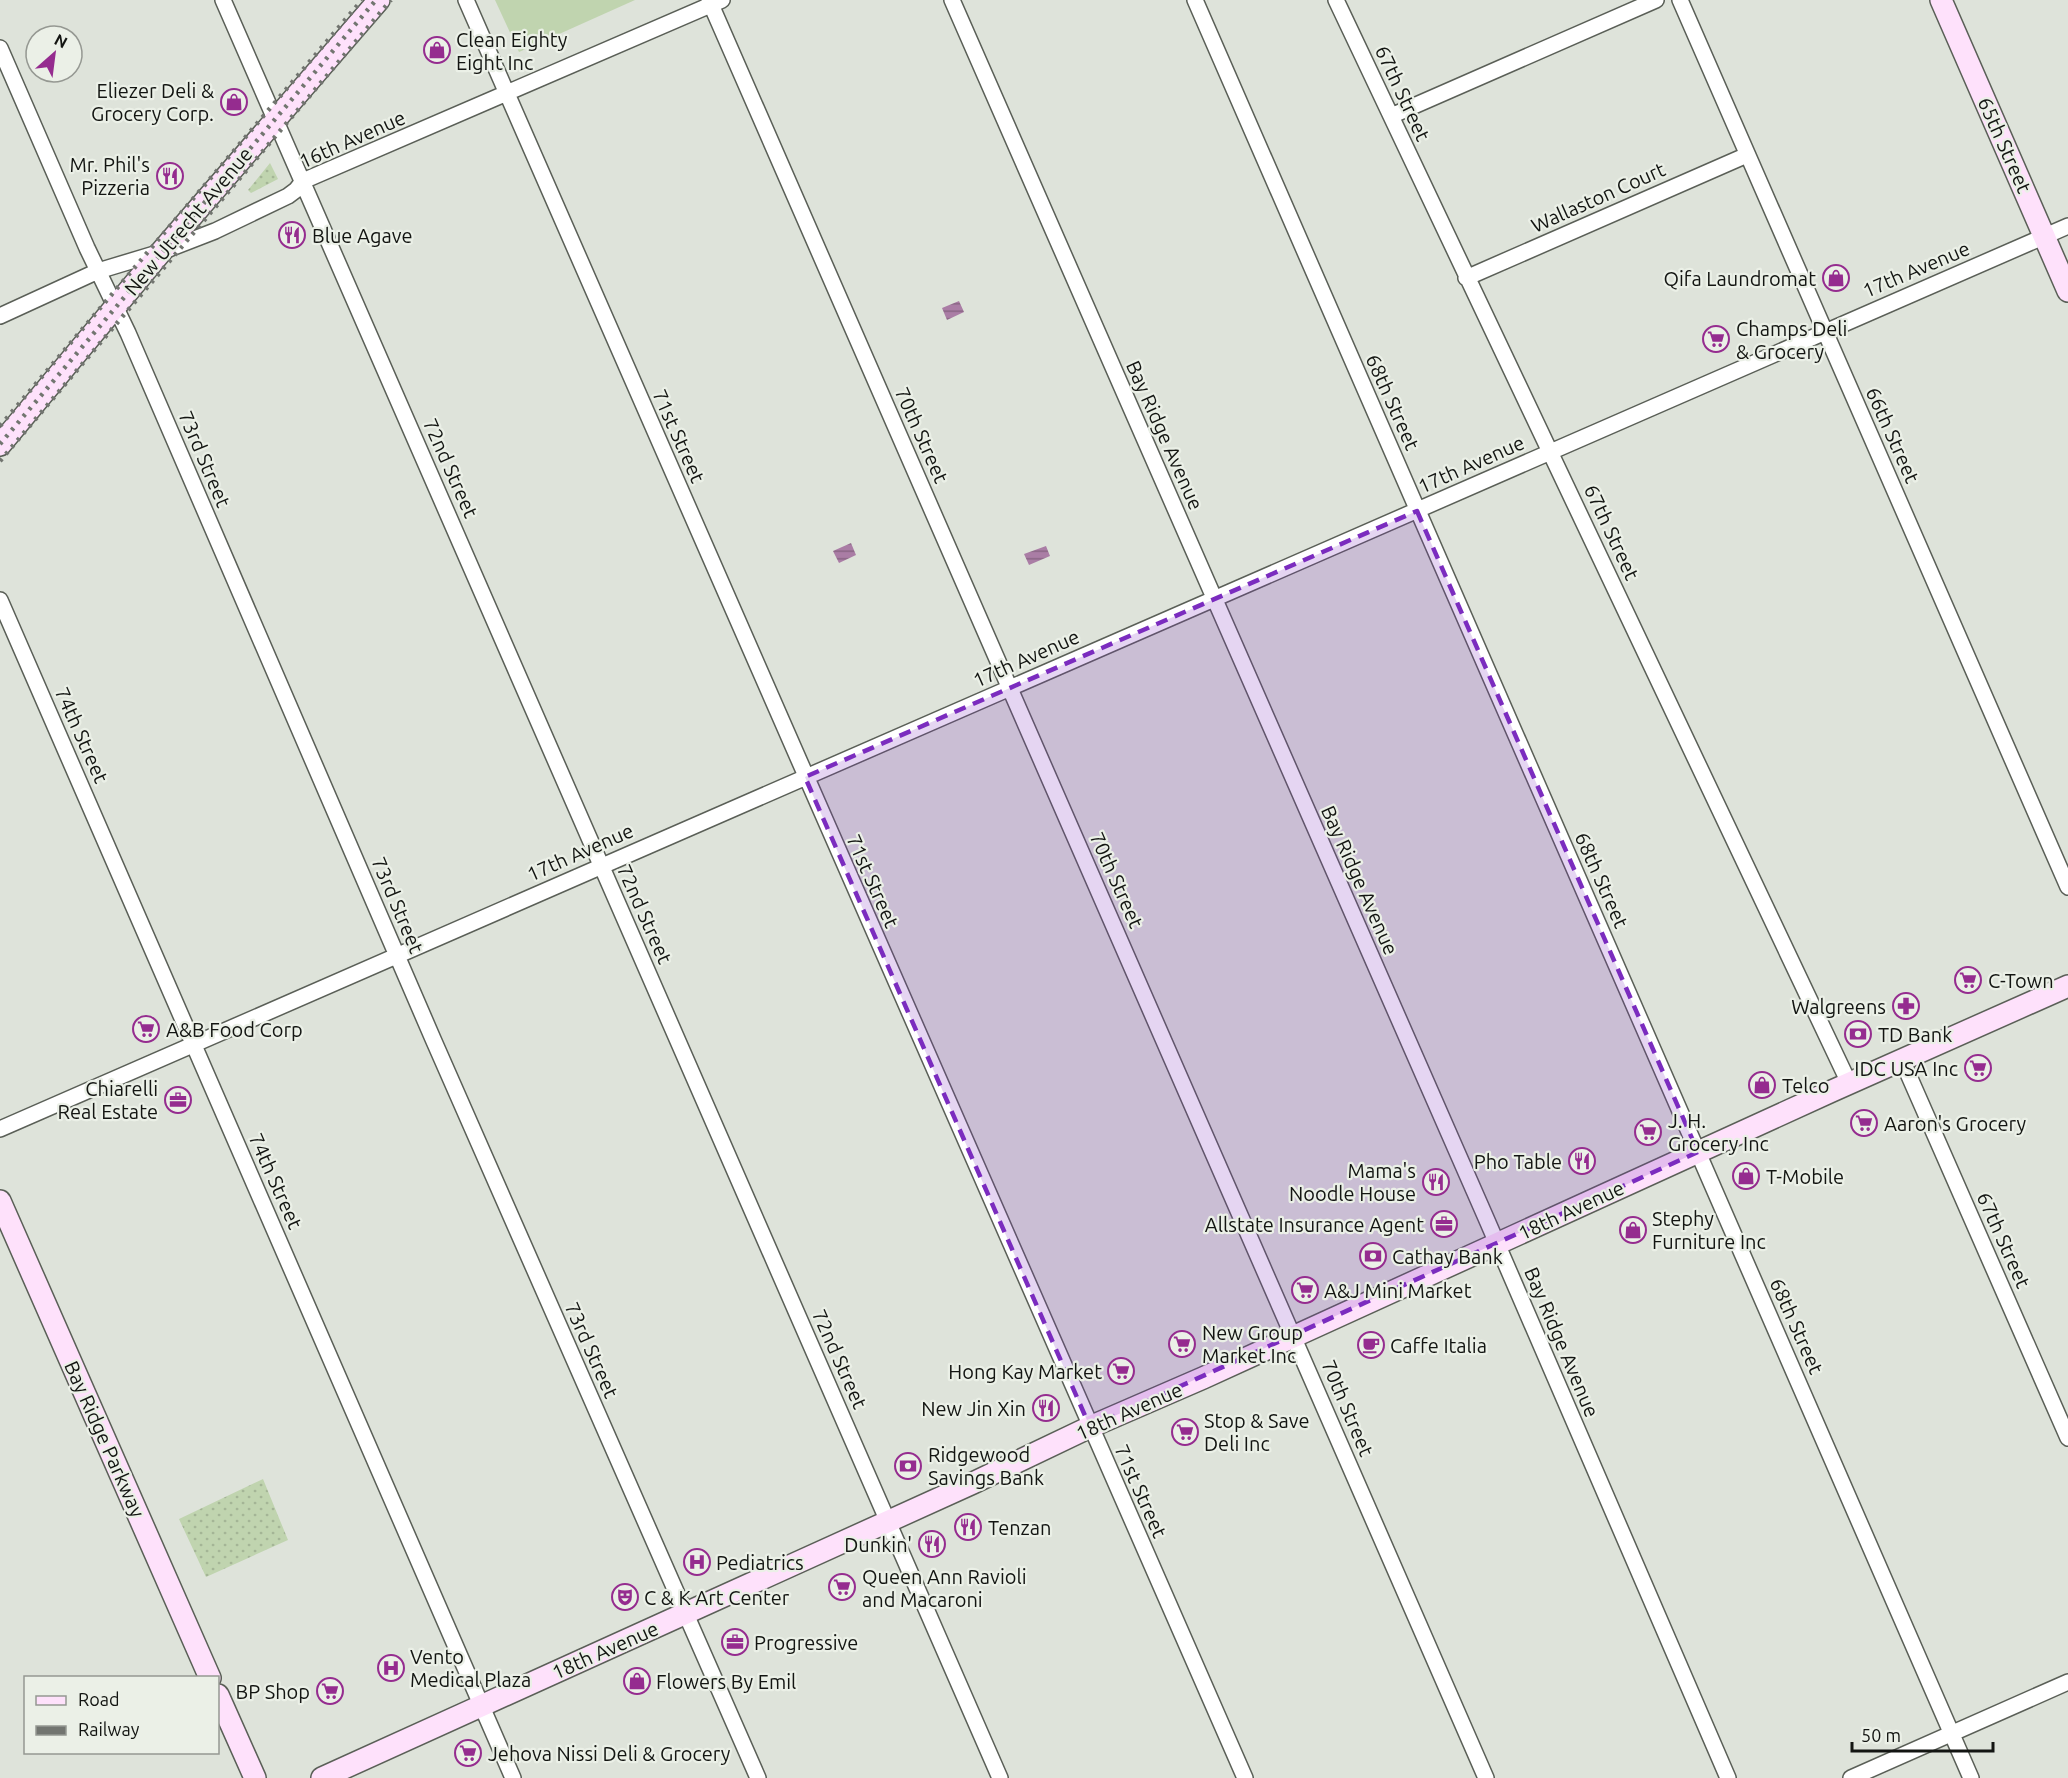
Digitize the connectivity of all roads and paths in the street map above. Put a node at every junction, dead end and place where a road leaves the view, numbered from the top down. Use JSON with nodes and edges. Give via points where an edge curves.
{"nodes":[{"id":1,"x":223,"y":0,"type":"edge"},
{"id":2,"x":379,"y":0,"type":"edge"},
{"id":3,"x":466,"y":0,"type":"edge"},
{"id":4,"x":952,"y":0,"type":"edge"},
{"id":5,"x":1195,"y":0,"type":"edge"},
{"id":6,"x":1336,"y":0,"type":"edge"},
{"id":7,"x":1656,"y":0,"type":"edge"},
{"id":8,"x":1680,"y":0,"type":"edge"},
{"id":9,"x":1941,"y":0,"type":"edge"},
{"id":10,"x":714,"y":2,"type":"edge"},
{"id":11,"x":0,"y":48,"type":"edge"},
{"id":12,"x":507,"y":94,"type":"junction"},
{"id":13,"x":1391,"y":116,"type":"junction"},
{"id":14,"x":275,"y":119,"type":"junction"},
{"id":15,"x":1747,"y":155,"type":"junction"},
{"id":16,"x":303,"y":181,"type":"junction"},
{"id":17,"x":2068,"y":226,"type":"edge"},
{"id":18,"x":2044,"y":236,"type":"junction"},
{"id":19,"x":161,"y":252,"type":"junction"},
{"id":20,"x":98,"y":271,"type":"junction"},
{"id":21,"x":1466,"y":278,"type":"junction"},
{"id":22,"x":2068,"y":291,"type":"edge"},
{"id":23,"x":115,"y":306,"type":"junction"},
{"id":24,"x":0,"y":316,"type":"edge"},
{"id":25,"x":1825,"y":332,"type":"junction"},
{"id":26,"x":0,"y":446,"type":"edge"},
{"id":27,"x":1550,"y":452,"type":"junction"},
{"id":28,"x":1417,"y":510,"type":"junction"},
{"id":29,"x":1214,"y":599,"type":"junction"},
{"id":30,"x":0,"y":600,"type":"edge"},
{"id":31,"x":1010,"y":688,"type":"junction"},
{"id":32,"x":805,"y":777,"type":"junction"},
{"id":33,"x":602,"y":866,"type":"junction"},
{"id":34,"x":2068,"y":887,"type":"edge"},
{"id":35,"x":397,"y":955,"type":"junction"},
{"id":36,"x":2068,"y":986,"type":"edge"},
{"id":37,"x":194,"y":1044,"type":"junction"},
{"id":38,"x":1902,"y":1060,"type":"junction"},
{"id":39,"x":1849,"y":1083,"type":"junction"},
{"id":40,"x":0,"y":1129,"type":"edge"},
{"id":41,"x":1698,"y":1152,"type":"junction"},
{"id":42,"x":0,"y":1201,"type":"edge"},
{"id":43,"x":1497,"y":1244,"type":"junction"},
{"id":44,"x":1294,"y":1336,"type":"junction"},
{"id":45,"x":1090,"y":1427,"type":"junction"},
{"id":46,"x":2068,"y":1438,"type":"edge"},
{"id":47,"x":888,"y":1521,"type":"junction"},
{"id":48,"x":684,"y":1614,"type":"junction"},
{"id":49,"x":210,"y":1676,"type":"edge"},
{"id":50,"x":2068,"y":1682,"type":"edge"},
{"id":51,"x":219,"y":1697,"type":"edge"},
{"id":52,"x":481,"y":1706,"type":"junction"},
{"id":53,"x":1952,"y":1734,"type":"junction"},
{"id":54,"x":255,"y":1778,"type":"edge"},
{"id":55,"x":322,"y":1778,"type":"edge"},
{"id":56,"x":513,"y":1778,"type":"edge"},
{"id":57,"x":758,"y":1778,"type":"edge"},
{"id":58,"x":1000,"y":1778,"type":"edge"},
{"id":59,"x":1245,"y":1778,"type":"edge"},
{"id":60,"x":1486,"y":1778,"type":"edge"},
{"id":61,"x":1728,"y":1778,"type":"edge"},
{"id":62,"x":1851,"y":1778,"type":"edge"},
{"id":63,"x":1971,"y":1778,"type":"edge"}],
"edges":[{"from":1,"to":14,"type":"street","name":"72nd Street"},
{"from":2,"to":14,"type":"street","name":"New Utrecht Avenue"},
{"from":3,"to":12,"type":"street","name":"71st Street"},
{"from":4,"to":29,"type":"street","name":"Bay Ridge Avenue"},
{"from":5,"to":28,"type":"street","name":"68th Street"},
{"from":6,"to":13,"type":"street","name":"67th Street"},
{"from":7,"to":13,"type":"street"},
{"from":8,"to":15,"type":"street","name":"66th Street"},
{"from":9,"to":18,"type":"street","name":"65th Street"},
{"from":10,"to":12,"type":"street","name":"16th Avenue"},
{"from":10,"to":31,"type":"street","name":"70th Street"},
{"from":11,"to":20,"type":"street","name":"73rd Street"},
{"from":12,"to":16,"type":"street","name":"16th Avenue"},
{"from":12,"to":32,"type":"street","name":"71st Street"},
{"from":13,"to":21,"type":"street","name":"67th Street"},
{"from":14,"to":16,"type":"street","name":"72nd Street"},
{"from":14,"to":19,"type":"street","name":"New Utrecht Avenue"},
{"from":15,"to":21,"type":"street","name":"Wallaston Court"},
{"from":15,"to":25,"type":"street","name":"66th Street"},
{"from":16,"to":19,"type":"street","name":"16th Avenue","via":[[288,196]]},
{"from":16,"to":33,"type":"street","name":"72nd Street"},
{"from":17,"to":18,"type":"street","name":"17th Avenue"},
{"from":18,"to":22,"type":"street","name":"65th Street"},
{"from":18,"to":25,"type":"street","name":"17th Avenue"},
{"from":19,"to":20,"type":"street","name":"16th Avenue"},
{"from":19,"to":23,"type":"street","name":"New Utrecht Avenue"},
{"from":20,"to":23,"type":"street","name":"73rd Street"},
{"from":20,"to":24,"type":"street","name":"16th Avenue"},
{"from":21,"to":27,"type":"street","name":"67th Street"},
{"from":23,"to":26,"type":"street","name":"New Utrecht Avenue"},
{"from":23,"to":35,"type":"street","name":"73rd Street"},
{"from":25,"to":27,"type":"street","name":"17th Avenue"},
{"from":25,"to":34,"type":"street","name":"66th Street"},
{"from":27,"to":28,"type":"street","name":"17th Avenue"},
{"from":27,"to":39,"type":"street","name":"67th Street"},
{"from":28,"to":29,"type":"street","name":"17th Avenue"},
{"from":28,"to":41,"type":"street","name":"68th Street"},
{"from":29,"to":31,"type":"street","name":"17th Avenue"},
{"from":29,"to":43,"type":"street","name":"Bay Ridge Avenue"},
{"from":30,"to":37,"type":"street","name":"74th Street"},
{"from":31,"to":32,"type":"street","name":"17th Avenue"},
{"from":31,"to":44,"type":"street","name":"70th Street"},
{"from":32,"to":33,"type":"street","name":"17th Avenue"},
{"from":32,"to":45,"type":"street","name":"71st Street"},
{"from":33,"to":35,"type":"street","name":"17th Avenue"},
{"from":33,"to":47,"type":"street","name":"72nd Street"},
{"from":35,"to":37,"type":"street","name":"17th Avenue"},
{"from":35,"to":48,"type":"street","name":"73rd Street"},
{"from":36,"to":38,"type":"street","name":"18th Avenue"},
{"from":37,"to":40,"type":"street","name":"17th Avenue"},
{"from":37,"to":52,"type":"street","name":"74th Street"},
{"from":38,"to":39,"type":"street","name":"18th Avenue"},
{"from":38,"to":46,"type":"street","name":"67th Street"},
{"from":39,"to":41,"type":"street","name":"18th Avenue"},
{"from":41,"to":43,"type":"street","name":"18th Avenue"},
{"from":41,"to":53,"type":"street","name":"68th Street"},
{"from":42,"to":49,"type":"street","name":"Bay Ridge Parkway"},
{"from":43,"to":44,"type":"street","name":"18th Avenue"},
{"from":43,"to":61,"type":"street","name":"Bay Ridge Avenue"},
{"from":44,"to":45,"type":"street","name":"18th Avenue"},
{"from":44,"to":60,"type":"street","name":"70th Street"},
{"from":45,"to":47,"type":"street","name":"18th Avenue"},
{"from":45,"to":59,"type":"street","name":"71st Street"},
{"from":47,"to":48,"type":"street","name":"18th Avenue"},
{"from":47,"to":58,"type":"street","name":"72nd Street"},
{"from":48,"to":52,"type":"street","name":"18th Avenue"},
{"from":48,"to":57,"type":"street","name":"73rd Street"},
{"from":50,"to":53,"type":"street"},
{"from":51,"to":54,"type":"street"},
{"from":52,"to":55,"type":"street","name":"18th Avenue"},
{"from":52,"to":56,"type":"street","name":"74th Street"},
{"from":53,"to":62,"type":"street"},
{"from":53,"to":63,"type":"street","name":"68th Street"}]}
